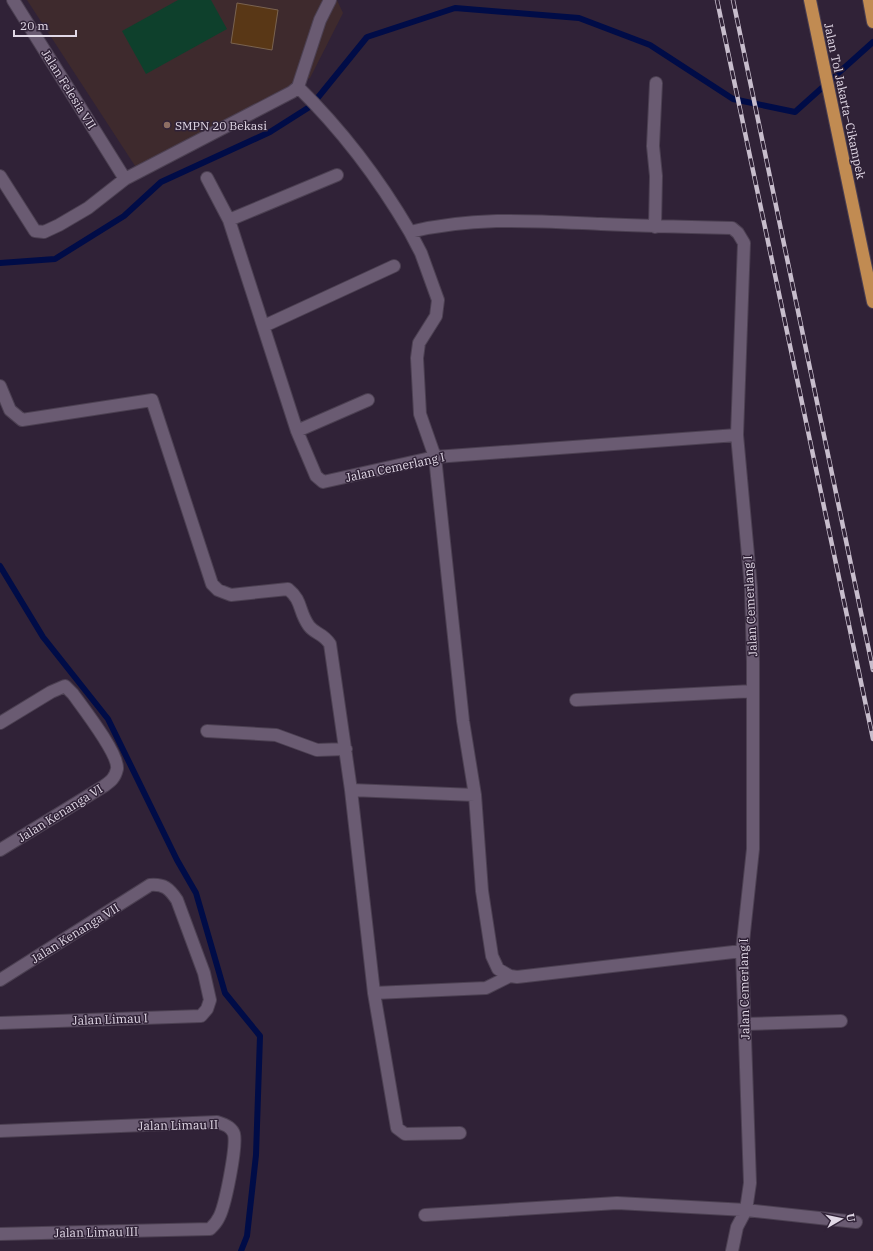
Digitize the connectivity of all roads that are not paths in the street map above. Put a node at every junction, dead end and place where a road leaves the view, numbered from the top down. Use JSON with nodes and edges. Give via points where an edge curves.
{"nodes":[{"id":1,"x":13,"y":0,"type":"edge"},
{"id":2,"x":330,"y":0,"type":"edge"},
{"id":3,"x":810,"y":0,"type":"edge"},
{"id":4,"x":868,"y":0,"type":"edge"},
{"id":5,"x":873,"y":22,"type":"edge"},
{"id":6,"x":656,"y":83,"type":"dead end"},
{"id":7,"x":298,"y":87,"type":"junction"},
{"id":8,"x":337,"y":175,"type":"dead end"},
{"id":9,"x":0,"y":176,"type":"edge"},
{"id":10,"x":207,"y":178,"type":"dead end"},
{"id":11,"x":125,"y":179,"type":"junction"},
{"id":12,"x":229,"y":220,"type":"junction"},
{"id":13,"x":655,"y":226,"type":"junction"},
{"id":14,"x":410,"y":232,"type":"junction"},
{"id":15,"x":394,"y":266,"type":"dead end"},
{"id":16,"x":873,"y":302,"type":"edge"},
{"id":17,"x":264,"y":326,"type":"junction"},
{"id":18,"x":0,"y":386,"type":"edge"},
{"id":19,"x":368,"y":400,"type":"dead end"},
{"id":20,"x":297,"y":431,"type":"junction"},
{"id":21,"x":738,"y":435,"type":"junction"},
{"id":22,"x":435,"y":457,"type":"junction"},
{"id":23,"x":753,"y":691,"type":"junction"},
{"id":24,"x":576,"y":700,"type":"dead end"},
{"id":25,"x":0,"y":723,"type":"edge"},
{"id":26,"x":206,"y":731,"type":"dead end"},
{"id":27,"x":346,"y":749,"type":"junction"},
{"id":28,"x":351,"y":790,"type":"junction"},
{"id":29,"x":475,"y":795,"type":"junction"},
{"id":30,"x":0,"y":850,"type":"edge"},
{"id":31,"x":742,"y":951,"type":"junction"},
{"id":32,"x":510,"y":976,"type":"junction"},
{"id":33,"x":0,"y":980,"type":"edge"},
{"id":34,"x":374,"y":993,"type":"junction"},
{"id":35,"x":210,"y":1000,"type":"joint"},
{"id":36,"x":841,"y":1021,"type":"dead end"},
{"id":37,"x":0,"y":1023,"type":"edge"},
{"id":38,"x":744,"y":1024,"type":"junction"},
{"id":39,"x":0,"y":1131,"type":"edge"},
{"id":40,"x":460,"y":1132,"type":"dead end"},
{"id":41,"x":746,"y":1210,"type":"junction"},
{"id":42,"x":425,"y":1215,"type":"dead end"},
{"id":43,"x":856,"y":1222,"type":"dead end"},
{"id":44,"x":191,"y":1230,"type":"joint"},
{"id":45,"x":0,"y":1234,"type":"edge"},
{"id":46,"x":732,"y":1251,"type":"edge"}],
"edges":[{"from":1,"to":11,"type":"street","name":"Jalan Felesia VII"},
{"from":2,"to":7,"type":"street","via":[[320,20]]},
{"from":3,"to":16,"type":"highway","name":"Jalan Tol Jakarta–Cikampek"},
{"from":4,"to":5,"type":"highway"},
{"from":6,"to":13,"type":"street","via":[[653,146],[656,176]]},
{"from":7,"to":11,"type":"street","via":[[288,96]]},
{"from":7,"to":14,"type":"street","via":[[328,117],[381,185]]},
{"from":8,"to":12,"type":"street"},
{"from":9,"to":11,"type":"street","via":[[35,231],[44,232],[88,208]]},
{"from":10,"to":12,"type":"street","name":"Jalan Cemerlang I"},
{"from":12,"to":17,"type":"street","name":"Jalan Cemerlang I"},
{"from":13,"to":14,"type":"street","via":[[510,220],[439,225]]},
{"from":13,"to":21,"type":"street","via":[[732,228],[744,243]]},
{"from":14,"to":22,"type":"street","via":[[421,253],[438,300],[436,316],[419,343],[417,358],[420,414]]},
{"from":15,"to":17,"type":"street"},
{"from":17,"to":20,"type":"street","name":"Jalan Cemerlang I"},
{"from":18,"to":27,"type":"street","via":[[10,410],[22,420],[31,421],[152,400],[212,584],[218,590],[231,595],[288,589],[297,596],[302,615],[310,628],[325,636],[330,644]]},
{"from":19,"to":20,"type":"street"},
{"from":20,"to":22,"type":"street","name":"Jalan Cemerlang I","via":[[316,476],[323,482]]},
{"from":21,"to":22,"type":"street","name":"Jalan Cemerlang I"},
{"from":21,"to":23,"type":"street","name":"Jalan Cemerlang I","via":[[751,588]]},
{"from":22,"to":29,"type":"street","via":[[463,721]]},
{"from":23,"to":24,"type":"street"},
{"from":23,"to":31,"type":"street","name":"Jalan Cemerlang I","via":[[753,849]]},
{"from":25,"to":30,"type":"street","name":"Jalan Kenanga VI","via":[[65,686],[111,749],[117,768],[113,779]]},
{"from":26,"to":27,"type":"street","via":[[276,735],[317,750]]},
{"from":27,"to":28,"type":"street"},
{"from":28,"to":29,"type":"street"},
{"from":28,"to":34,"type":"street"},
{"from":29,"to":32,"type":"street","via":[[488,938],[498,969]]},
{"from":31,"to":32,"type":"street"},
{"from":31,"to":38,"type":"street","name":"Jalan Cemerlang I"},
{"from":32,"to":34,"type":"street","via":[[486,988]]},
{"from":33,"to":35,"type":"street","name":"Jalan Kenanga VII","via":[[150,885],[161,884],[170,889],[177,900],[204,974]]},
{"from":34,"to":40,"type":"street","via":[[397,1128],[405,1134]]},
{"from":35,"to":37,"type":"street","name":"Jalan Limau I","via":[[201,1016]]},
{"from":36,"to":38,"type":"street"},
{"from":38,"to":41,"type":"street","name":"Jalan Cemerlang I","via":[[750,1183]]},
{"from":39,"to":44,"type":"street","name":"Jalan Limau II","via":[[218,1122],[227,1125],[234,1134],[234,1149],[224,1205],[210,1229]]},
{"from":41,"to":42,"type":"street","via":[[617,1203]]},
{"from":41,"to":43,"type":"street"},
{"from":41,"to":46,"type":"street","name":"Jalan Cemerlang I","via":[[737,1227]]},
{"from":44,"to":45,"type":"street","name":"Jalan Limau III"}]}
